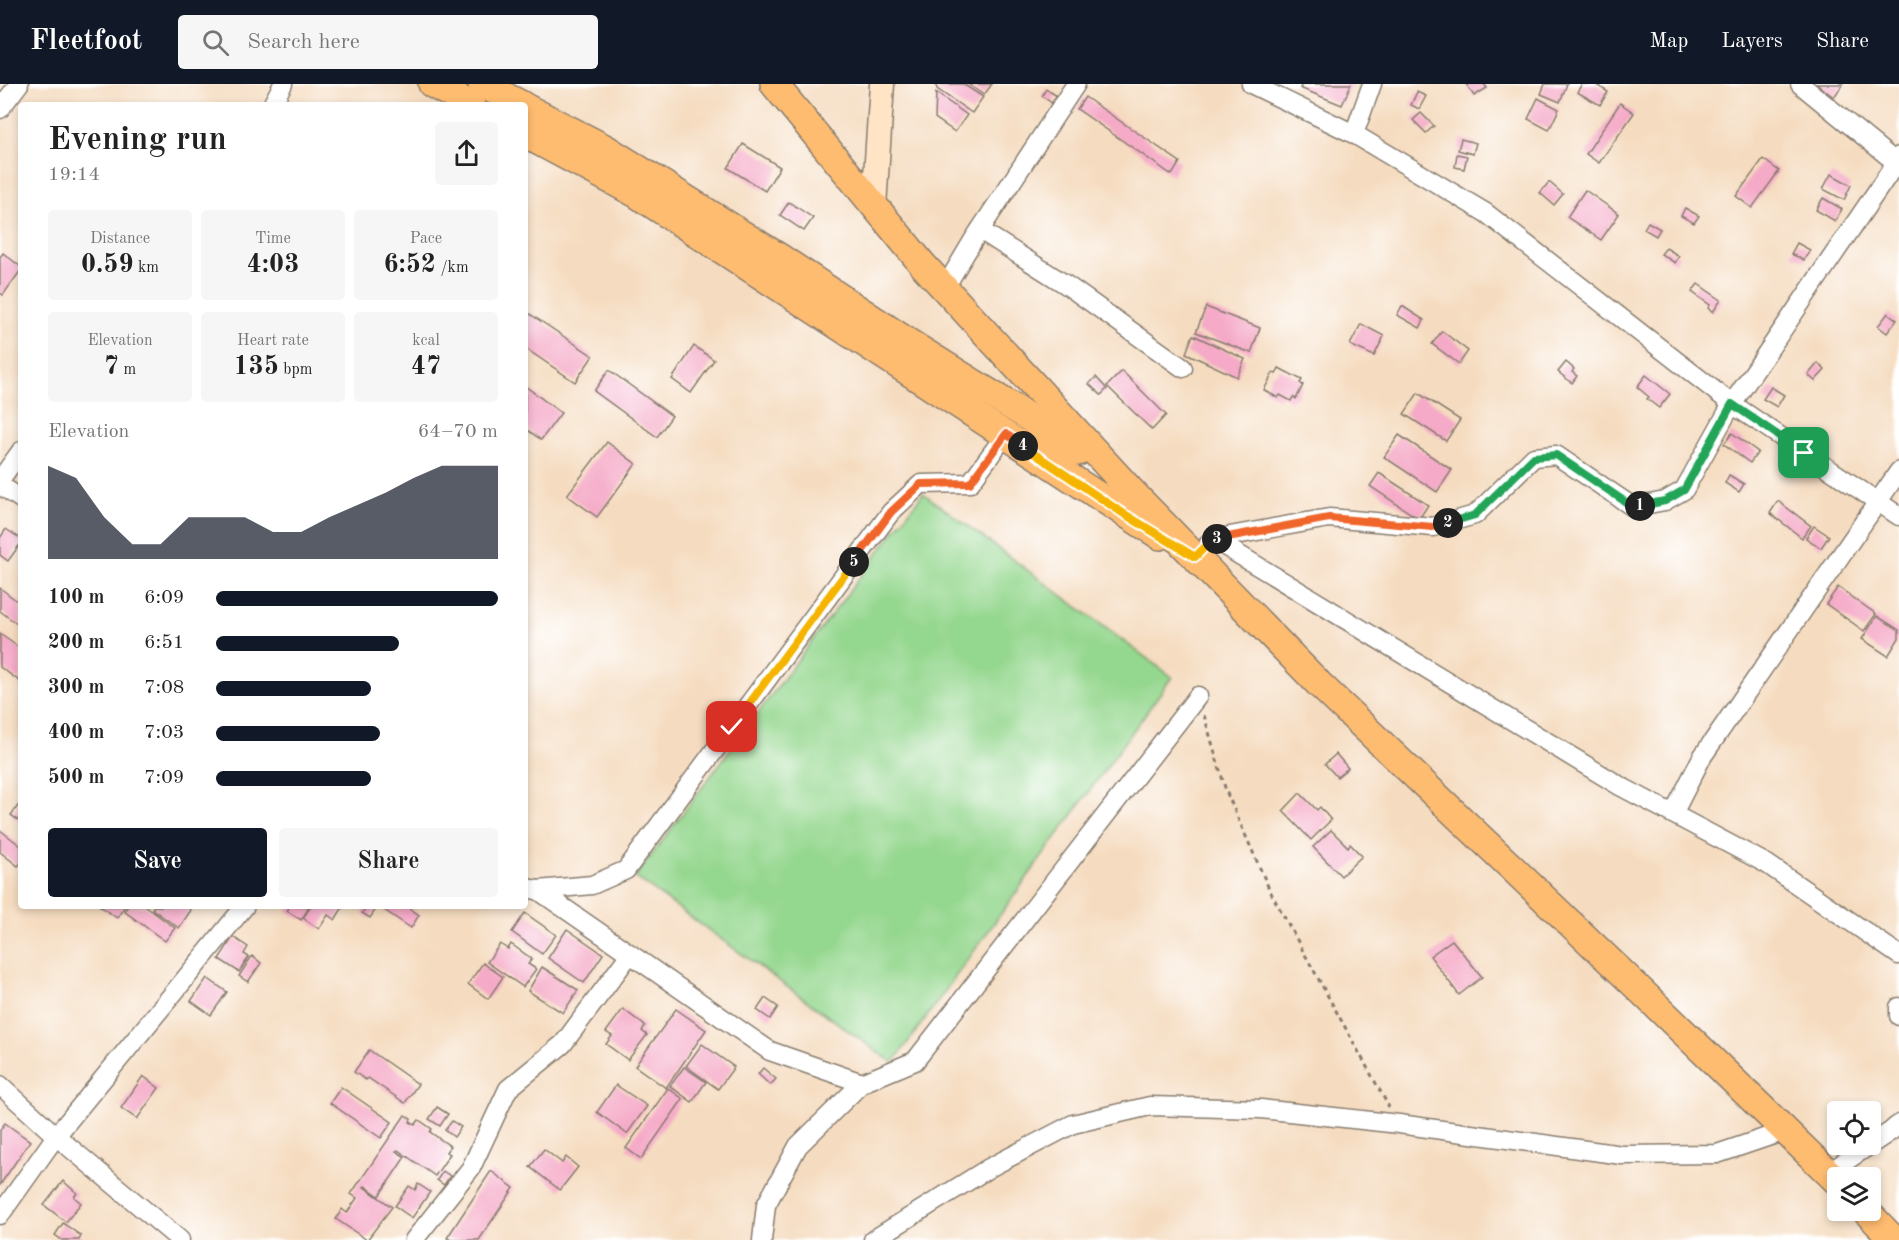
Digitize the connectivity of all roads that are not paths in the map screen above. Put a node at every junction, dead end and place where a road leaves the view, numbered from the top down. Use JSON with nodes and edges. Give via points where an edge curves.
{"nodes":[{"id":1,"x":19,"y":84,"type":"edge"},
{"id":2,"x":283,"y":84,"type":"edge"},
{"id":3,"x":432,"y":84,"type":"edge"},
{"id":4,"x":482,"y":84,"type":"edge"},
{"id":5,"x":774,"y":84,"type":"edge"},
{"id":6,"x":882,"y":84,"type":"edge"},
{"id":7,"x":1076,"y":84,"type":"edge"},
{"id":8,"x":1251,"y":84,"type":"edge"},
{"id":9,"x":1372,"y":84,"type":"edge"},
{"id":10,"x":1800,"y":84,"type":"edge"},
{"id":11,"x":274,"y":102,"type":"edge"},
{"id":12,"x":465,"y":102,"type":"edge"},
{"id":13,"x":516,"y":102,"type":"edge"},
{"id":14,"x":0,"y":109,"type":"edge"},
{"id":15,"x":528,"y":109,"type":"edge"},
{"id":16,"x":1354,"y":134,"type":"junction"},
{"id":17,"x":528,"y":136,"type":"edge"},
{"id":18,"x":1898,"y":161,"type":"edge"},
{"id":19,"x":874,"y":206,"type":"junction"},
{"id":20,"x":980,"y":230,"type":"junction"},
{"id":21,"x":944,"y":289,"type":"junction"},
{"id":22,"x":1183,"y":368,"type":"dead end"},
{"id":23,"x":1034,"y":388,"type":"junction"},
{"id":24,"x":1732,"y":404,"type":"junction"},
{"id":25,"x":1014,"y":423,"type":"junction"},
{"id":26,"x":18,"y":455,"type":"edge"},
{"id":27,"x":1899,"y":471,"type":"edge"},
{"id":28,"x":0,"y":480,"type":"edge"},
{"id":29,"x":0,"y":485,"type":"edge"},
{"id":30,"x":1132,"y":492,"type":"junction"},
{"id":31,"x":18,"y":497,"type":"edge"},
{"id":32,"x":1877,"y":502,"type":"junction"},
{"id":33,"x":1899,"y":516,"type":"edge"},
{"id":34,"x":1204,"y":548,"type":"junction"},
{"id":35,"x":1198,"y":696,"type":"road end"},
{"id":36,"x":1672,"y":814,"type":"junction"},
{"id":37,"x":532,"y":889,"type":"edge"},
{"id":38,"x":243,"y":909,"type":"edge"},
{"id":39,"x":630,"y":954,"type":"junction"},
{"id":40,"x":1899,"y":955,"type":"edge"},
{"id":41,"x":1899,"y":1007,"type":"edge"},
{"id":42,"x":1899,"y":1016,"type":"edge"},
{"id":43,"x":862,"y":1083,"type":"junction"},
{"id":44,"x":0,"y":1085,"type":"edge"},
{"id":45,"x":1899,"y":1124,"type":"edge"},
{"id":46,"x":1785,"y":1131,"type":"junction"},
{"id":47,"x":56,"y":1136,"type":"junction"},
{"id":48,"x":1847,"y":1167,"type":"edge"},
{"id":49,"x":1827,"y":1172,"type":"edge"},
{"id":50,"x":0,"y":1215,"type":"edge"},
{"id":51,"x":1876,"y":1221,"type":"edge"},
{"id":52,"x":180,"y":1240,"type":"edge"},
{"id":53,"x":414,"y":1240,"type":"edge"},
{"id":54,"x":762,"y":1240,"type":"edge"},
{"id":55,"x":873,"y":1240,"type":"edge"},
{"id":56,"x":1894,"y":1240,"type":"edge"}],
"edges":[{"from":1,"to":14,"type":"street"},
{"from":2,"to":11,"type":"street"},
{"from":3,"to":12,"type":"main road"},
{"from":4,"to":13,"type":"main road"},
{"from":5,"to":19,"type":"main road"},
{"from":6,"to":19,"type":"street"},
{"from":7,"to":20,"type":"street"},
{"from":8,"to":16,"type":"street"},
{"from":9,"to":16,"type":"street"},
{"from":10,"to":18,"type":"street"},
{"from":15,"to":25,"type":"main road","via":[[605,148],[782,259],[911,344]]},
{"from":16,"to":24,"type":"street","via":[[1486,213]]},
{"from":17,"to":25,"type":"main road","via":[[635,193]]},
{"from":18,"to":24,"type":"street"},
{"from":19,"to":21,"type":"main road"},
{"from":20,"to":21,"type":"street"},
{"from":20,"to":22,"type":"street","via":[[1068,286]]},
{"from":21,"to":23,"type":"main road"},
{"from":23,"to":25,"type":"main road","via":[[1034,397]]},
{"from":23,"to":30,"type":"main road"},
{"from":24,"to":32,"type":"street"},
{"from":24,"to":34,"type":"street","via":[[1684,490],[1665,501],[1633,507],[1556,455],[1534,457],[1475,515],[1433,527],[1329,518]]},
{"from":25,"to":30,"type":"main road","via":[[1073,448]]},
{"from":25,"to":34,"type":"main road","via":[[1121,512]]},
{"from":25,"to":37,"type":"street","via":[[970,483],[921,484],[891,512],[626,870],[592,885]]},
{"from":26,"to":28,"type":"street"},
{"from":27,"to":32,"type":"street"},
{"from":29,"to":31,"type":"street"},
{"from":30,"to":34,"type":"main road"},
{"from":32,"to":33,"type":"street"},
{"from":32,"to":36,"type":"street","via":[[1702,757]]},
{"from":34,"to":36,"type":"street"},
{"from":34,"to":46,"type":"main road","via":[[1320,685]]},
{"from":35,"to":43,"type":"street","via":[[915,1061]]},
{"from":36,"to":40,"type":"street","via":[[1767,864]]},
{"from":37,"to":39,"type":"street"},
{"from":38,"to":47,"type":"street"},
{"from":39,"to":43,"type":"street","via":[[770,1051]]},
{"from":39,"to":53,"type":"street","via":[[563,1044],[508,1089],[471,1168]]},
{"from":41,"to":42,"type":"street"},
{"from":43,"to":54,"type":"street","via":[[798,1146],[766,1205]]},
{"from":44,"to":47,"type":"street"},
{"from":45,"to":48,"type":"street"},
{"from":46,"to":49,"type":"main road"},
{"from":46,"to":55,"type":"street","via":[[1717,1154],[1622,1155],[1261,1109],[1150,1106],[1073,1124],[989,1168]]},
{"from":47,"to":50,"type":"street"},
{"from":47,"to":52,"type":"street"},
{"from":51,"to":56,"type":"main road"}]}
